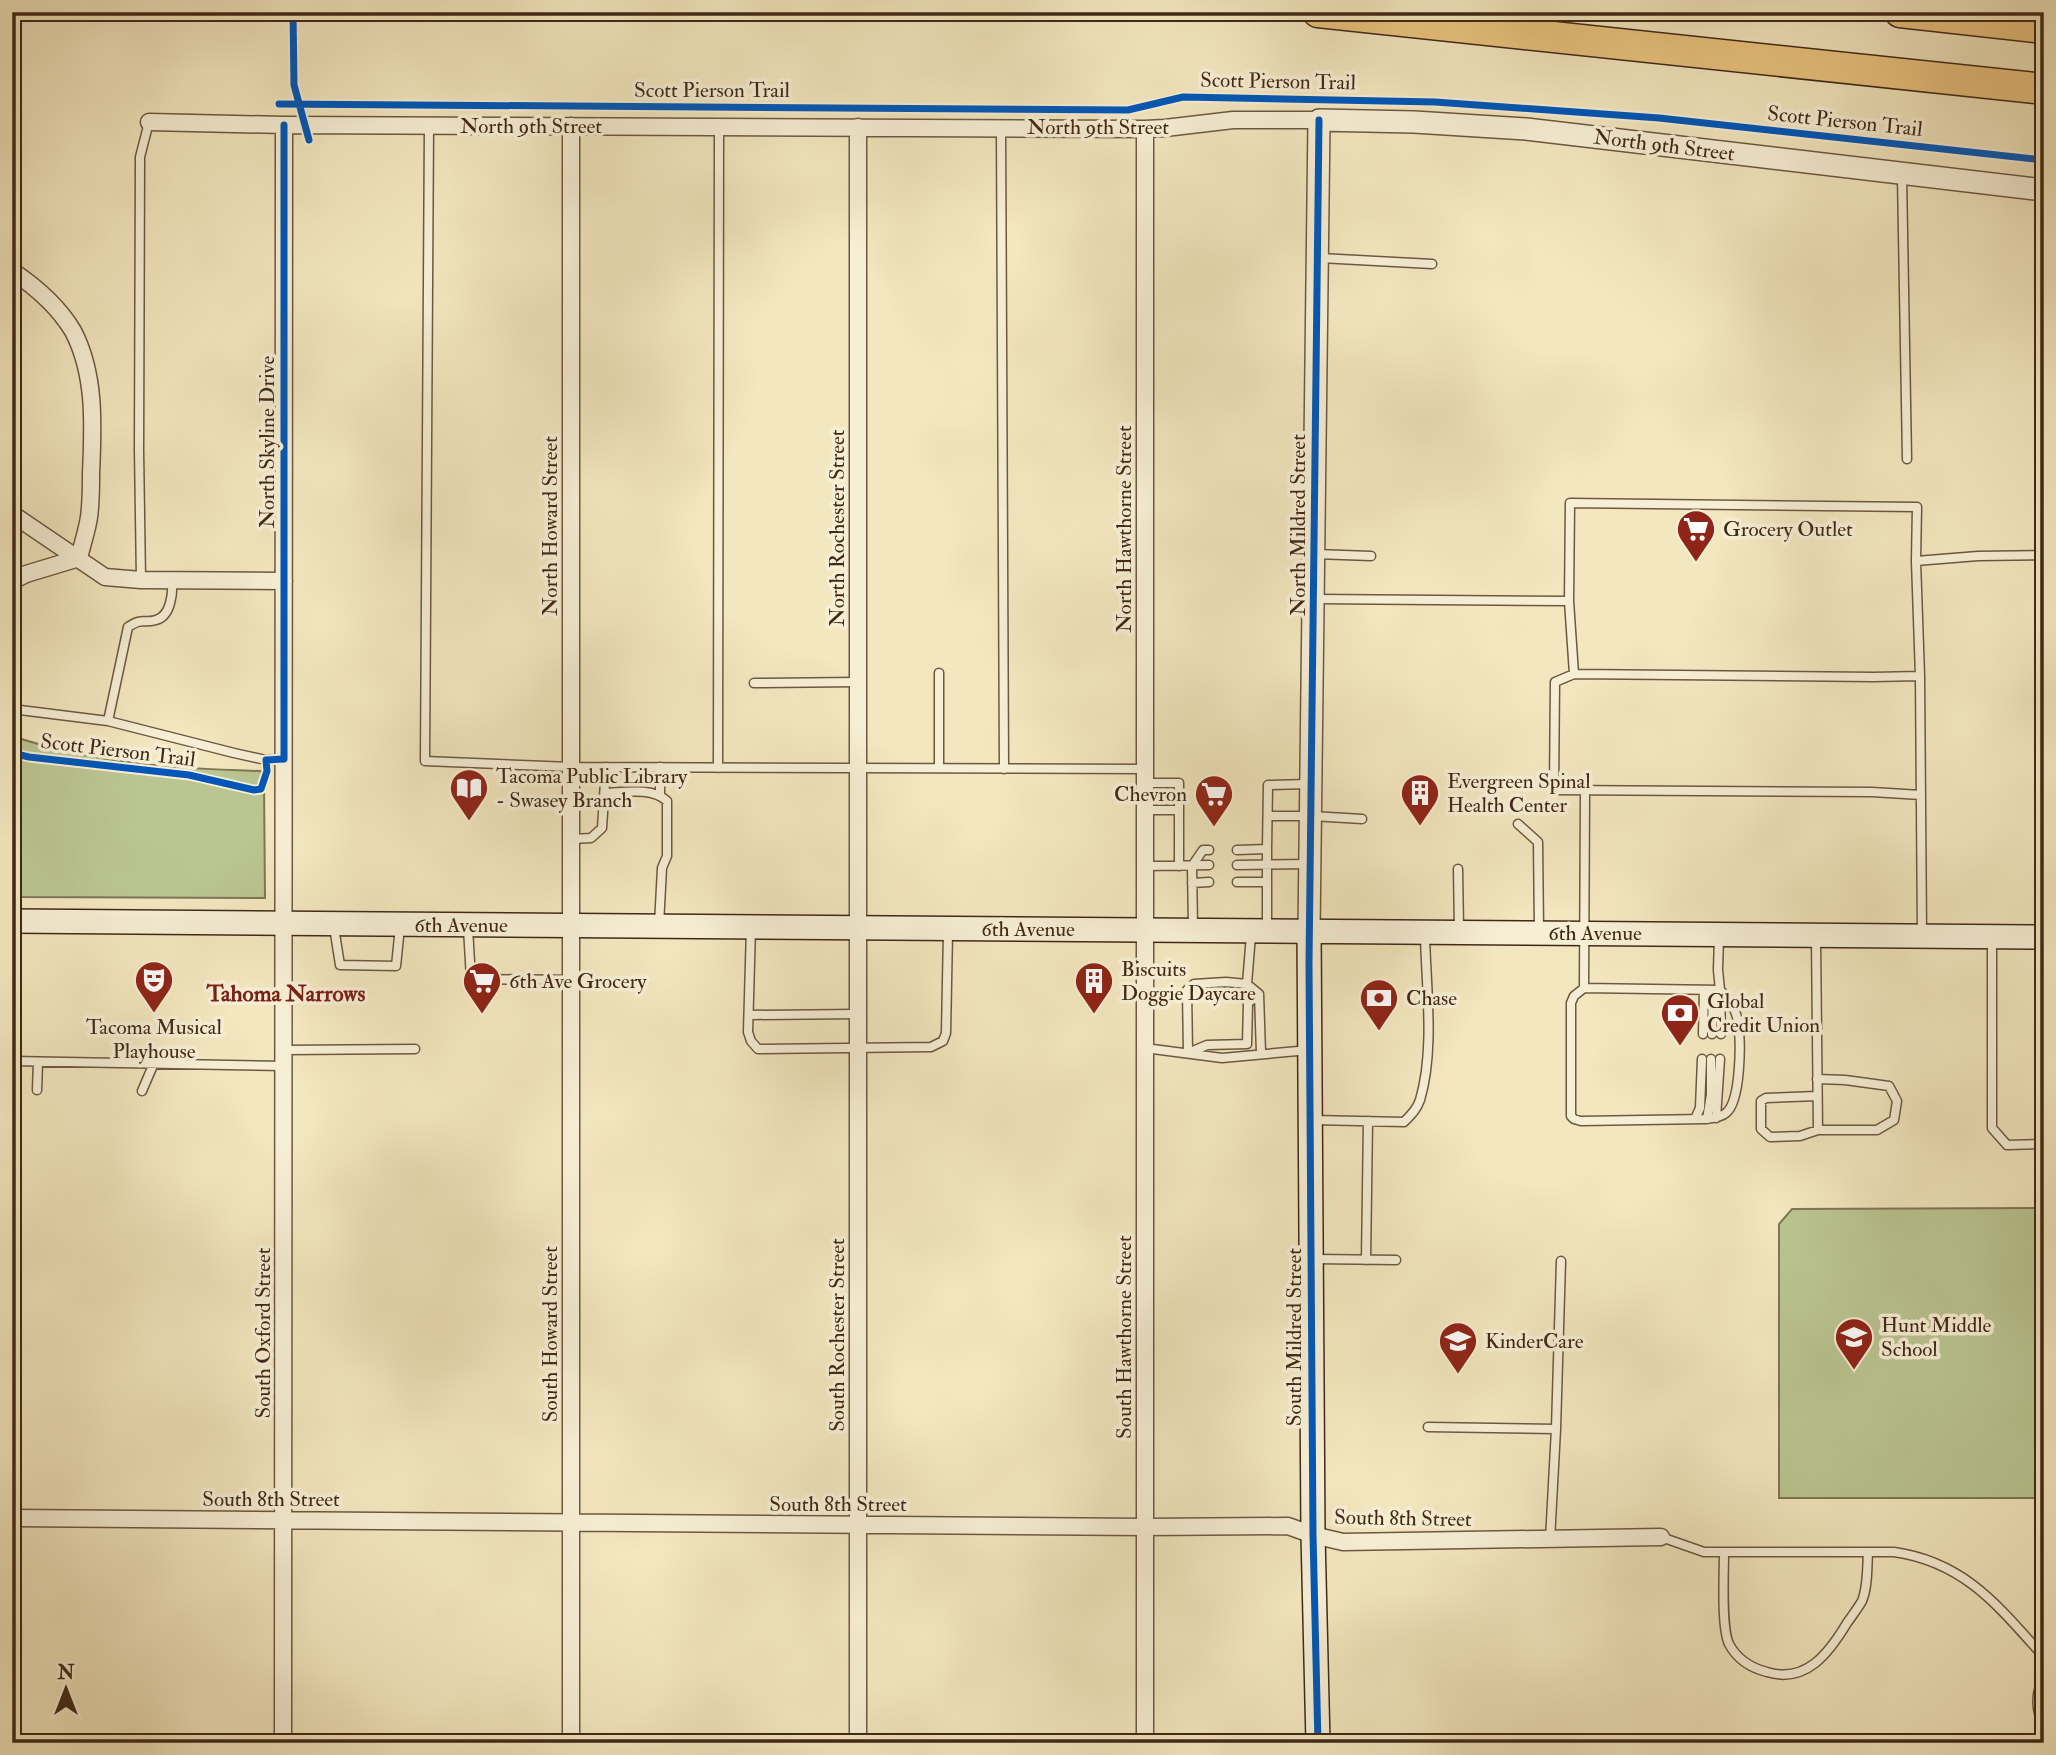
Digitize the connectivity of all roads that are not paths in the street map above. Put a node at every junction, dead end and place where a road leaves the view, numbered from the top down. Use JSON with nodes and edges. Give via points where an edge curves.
{"nodes":[{"id":1,"x":1318,"y":12,"type":"edge"},
{"id":2,"x":1900,"y":12,"type":"edge"},
{"id":3,"x":2008,"y":12,"type":"edge"},
{"id":4,"x":2044,"y":15,"type":"edge"},
{"id":5,"x":2044,"y":28,"type":"edge"},
{"id":6,"x":2044,"y":89,"type":"edge"},
{"id":7,"x":1319,"y":120,"type":"junction"},
{"id":8,"x":149,"y":122,"type":"joint"},
{"id":9,"x":284,"y":125,"type":"junction"},
{"id":10,"x":429,"y":125,"type":"junction"},
{"id":11,"x":571,"y":126,"type":"junction"},
{"id":12,"x":719,"y":127,"type":"junction"},
{"id":13,"x":858,"y":127,"type":"junction"},
{"id":14,"x":1001,"y":128,"type":"junction"},
{"id":15,"x":1145,"y":128,"type":"junction"},
{"id":16,"x":1902,"y":173,"type":"junction"},
{"id":17,"x":2044,"y":190,"type":"edge"},
{"id":18,"x":1317,"y":258,"type":"junction"},
{"id":19,"x":1432,"y":264,"type":"dead end"},
{"id":20,"x":12,"y":271,"type":"edge"},
{"id":21,"x":1907,"y":459,"type":"dead end"},
{"id":22,"x":12,"y":514,"type":"edge"},
{"id":23,"x":1315,"y":554,"type":"junction"},
{"id":24,"x":2044,"y":555,"type":"edge"},
{"id":25,"x":1371,"y":556,"type":"dead end"},
{"id":26,"x":79,"y":558,"type":"junction"},
{"id":27,"x":1916,"y":561,"type":"junction"},
{"id":28,"x":141,"y":580,"type":"junction"},
{"id":29,"x":173,"y":580,"type":"junction"},
{"id":30,"x":284,"y":580,"type":"junction"},
{"id":31,"x":12,"y":581,"type":"edge"},
{"id":32,"x":1315,"y":599,"type":"junction"},
{"id":33,"x":1569,"y":601,"type":"junction"},
{"id":34,"x":939,"y":673,"type":"dead end"},
{"id":35,"x":1574,"y":674,"type":"junction"},
{"id":36,"x":1920,"y":676,"type":"junction"},
{"id":37,"x":858,"y":682,"type":"junction"},
{"id":38,"x":754,"y":683,"type":"dead end"},
{"id":39,"x":12,"y":709,"type":"edge"},
{"id":40,"x":108,"y":721,"type":"junction"},
{"id":41,"x":284,"y":759,"type":"junction"},
{"id":42,"x":571,"y":767,"type":"junction"},
{"id":43,"x":606,"y":767,"type":"junction"},
{"id":44,"x":660,"y":767,"type":"junction"},
{"id":45,"x":718,"y":768,"type":"junction"},
{"id":46,"x":858,"y":768,"type":"junction"},
{"id":47,"x":939,"y":768,"type":"junction"},
{"id":48,"x":1003,"y":769,"type":"junction"},
{"id":49,"x":1145,"y":776,"type":"junction"},
{"id":50,"x":1312,"y":784,"type":"junction"},
{"id":51,"x":1585,"y":790,"type":"junction"},
{"id":52,"x":606,"y":793,"type":"junction"},
{"id":53,"x":660,"y":794,"type":"junction"},
{"id":54,"x":1921,"y":794,"type":"junction"},
{"id":55,"x":1145,"y":810,"type":"junction"},
{"id":56,"x":1179,"y":810,"type":"junction"},
{"id":57,"x":1268,"y":816,"type":"junction"},
{"id":58,"x":1312,"y":816,"type":"junction"},
{"id":59,"x":1362,"y":820,"type":"dead end"},
{"id":60,"x":1518,"y":824,"type":"dead end"},
{"id":61,"x":571,"y":839,"type":"junction"},
{"id":62,"x":1267,"y":849,"type":"junction"},
{"id":63,"x":1209,"y":850,"type":"dead end"},
{"id":64,"x":1237,"y":850,"type":"dead end"},
{"id":65,"x":1267,"y":864,"type":"junction"},
{"id":66,"x":1311,"y":864,"type":"junction"},
{"id":67,"x":1209,"y":865,"type":"dead end"},
{"id":68,"x":1237,"y":865,"type":"dead end"},
{"id":69,"x":1145,"y":866,"type":"junction"},
{"id":70,"x":1179,"y":866,"type":"junction"},
{"id":71,"x":1192,"y":866,"type":"junction"},
{"id":72,"x":1458,"y":869,"type":"dead end"},
{"id":73,"x":1209,"y":882,"type":"dead end"},
{"id":74,"x":1237,"y":882,"type":"dead end"},
{"id":75,"x":1267,"y":882,"type":"junction"},
{"id":76,"x":1192,"y":883,"type":"junction"},
{"id":77,"x":12,"y":921,"type":"edge"},
{"id":78,"x":284,"y":923,"type":"junction"},
{"id":79,"x":333,"y":924,"type":"junction"},
{"id":80,"x":400,"y":925,"type":"junction"},
{"id":81,"x":468,"y":925,"type":"junction"},
{"id":82,"x":571,"y":926,"type":"junction"},
{"id":83,"x":659,"y":926,"type":"junction"},
{"id":84,"x":751,"y":927,"type":"junction"},
{"id":85,"x":858,"y":928,"type":"junction"},
{"id":86,"x":948,"y":929,"type":"junction"},
{"id":87,"x":1145,"y":930,"type":"junction"},
{"id":88,"x":1193,"y":930,"type":"junction"},
{"id":89,"x":1259,"y":930,"type":"junction"},
{"id":90,"x":1309,"y":930,"type":"junction"},
{"id":91,"x":1424,"y":932,"type":"junction"},
{"id":92,"x":1459,"y":932,"type":"junction"},
{"id":93,"x":1584,"y":932,"type":"junction"},
{"id":94,"x":1539,"y":933,"type":"junction"},
{"id":95,"x":1719,"y":934,"type":"junction"},
{"id":96,"x":1816,"y":935,"type":"junction"},
{"id":97,"x":1922,"y":936,"type":"junction"},
{"id":98,"x":1992,"y":936,"type":"junction"},
{"id":99,"x":2044,"y":937,"type":"edge"},
{"id":100,"x":571,"y":980,"type":"junction"},
{"id":101,"x":1247,"y":984,"type":"junction"},
{"id":102,"x":1584,"y":988,"type":"junction"},
{"id":103,"x":1712,"y":990,"type":"junction"},
{"id":104,"x":1259,"y":994,"type":"junction"},
{"id":105,"x":858,"y":1014,"type":"junction"},
{"id":106,"x":749,"y":1015,"type":"junction"},
{"id":107,"x":858,"y":1048,"type":"junction"},
{"id":108,"x":1145,"y":1048,"type":"junction"},
{"id":109,"x":415,"y":1049,"type":"dead end"},
{"id":110,"x":1310,"y":1049,"type":"junction"},
{"id":111,"x":1188,"y":1053,"type":"junction"},
{"id":112,"x":1261,"y":1053,"type":"junction"},
{"id":113,"x":284,"y":1058,"type":"junction"},
{"id":114,"x":12,"y":1061,"type":"edge"},
{"id":115,"x":38,"y":1062,"type":"junction"},
{"id":116,"x":154,"y":1063,"type":"junction"},
{"id":117,"x":1817,"y":1079,"type":"junction"},
{"id":118,"x":37,"y":1090,"type":"dead end"},
{"id":119,"x":142,"y":1091,"type":"dead end"},
{"id":120,"x":1817,"y":1096,"type":"junction"},
{"id":121,"x":1712,"y":1118,"type":"junction"},
{"id":122,"x":1695,"y":1119,"type":"junction"},
{"id":123,"x":1310,"y":1120,"type":"junction"},
{"id":124,"x":1368,"y":1121,"type":"junction"},
{"id":125,"x":1818,"y":1130,"type":"junction"},
{"id":126,"x":2044,"y":1144,"type":"edge"},
{"id":127,"x":1311,"y":1259,"type":"junction"},
{"id":128,"x":1366,"y":1260,"type":"junction"},
{"id":129,"x":1396,"y":1261,"type":"dead end"},
{"id":130,"x":1561,"y":1261,"type":"dead end"},
{"id":131,"x":1429,"y":1427,"type":"dead end"},
{"id":132,"x":1556,"y":1430,"type":"junction"},
{"id":133,"x":12,"y":1518,"type":"edge"},
{"id":134,"x":284,"y":1520,"type":"junction"},
{"id":135,"x":571,"y":1522,"type":"junction"},
{"id":136,"x":858,"y":1525,"type":"junction"},
{"id":137,"x":1145,"y":1527,"type":"junction"},
{"id":138,"x":1313,"y":1535,"type":"junction"},
{"id":139,"x":1661,"y":1537,"type":"joint"},
{"id":140,"x":1550,"y":1540,"type":"junction"},
{"id":141,"x":1724,"y":1552,"type":"junction"},
{"id":142,"x":1868,"y":1552,"type":"junction"},
{"id":143,"x":2044,"y":1657,"type":"edge"},
{"id":144,"x":2044,"y":1677,"type":"edge"},
{"id":145,"x":2044,"y":1726,"type":"edge"},
{"id":146,"x":283,"y":1743,"type":"edge"},
{"id":147,"x":571,"y":1743,"type":"edge"},
{"id":148,"x":858,"y":1743,"type":"edge"},
{"id":149,"x":1145,"y":1743,"type":"edge"},
{"id":150,"x":1318,"y":1743,"type":"edge"}],
"edges":[{"from":1,"to":6,"type":"highway"},
{"from":2,"to":5,"type":"highway"},
{"from":3,"to":4,"type":"highway"},
{"from":7,"to":15,"type":"street","name":"North 9th Street","via":[[1233,120]]},
{"from":7,"to":16,"type":"street","name":"North 9th Street","via":[[1526,129]]},
{"from":7,"to":18,"type":"street","name":"North Mildred Street"},
{"from":8,"to":9,"type":"street","name":"North 9th Street"},
{"from":8,"to":28,"type":"lane","via":[[139,157]]},
{"from":9,"to":10,"type":"street","name":"North 9th Street"},
{"from":9,"to":30,"type":"street","name":"North Skyline Drive"},
{"from":10,"to":11,"type":"street","name":"North 9th Street"},
{"from":10,"to":42,"type":"lane","via":[[425,761]]},
{"from":11,"to":12,"type":"street","name":"North 9th Street"},
{"from":11,"to":42,"type":"street","name":"North Howard Street"},
{"from":12,"to":13,"type":"street","name":"North 9th Street"},
{"from":12,"to":45,"type":"lane"},
{"from":13,"to":14,"type":"street","name":"North 9th Street"},
{"from":13,"to":37,"type":"street","name":"North Rochester Street"},
{"from":14,"to":15,"type":"street","name":"North 9th Street"},
{"from":14,"to":48,"type":"lane"},
{"from":15,"to":49,"type":"street","name":"North Hawthorne Street"},
{"from":16,"to":17,"type":"street","name":"North 9th Street"},
{"from":16,"to":21,"type":"lane"},
{"from":18,"to":19,"type":"lane"},
{"from":18,"to":23,"type":"street","name":"North Mildred Street"},
{"from":20,"to":26,"type":"street","via":[[60,313],[74,333],[86,369],[92,465],[89,516]]},
{"from":22,"to":26,"type":"street"},
{"from":23,"to":25,"type":"lane"},
{"from":23,"to":32,"type":"street","name":"North Mildred Street"},
{"from":24,"to":27,"type":"lane"},
{"from":26,"to":28,"type":"street","via":[[105,578]]},
{"from":26,"to":31,"type":"street"},
{"from":27,"to":33,"type":"lane","via":[[1917,507],[1570,503]]},
{"from":27,"to":36,"type":"lane"},
{"from":28,"to":29,"type":"street"},
{"from":29,"to":30,"type":"street"},
{"from":29,"to":40,"type":"lane","via":[[164,615],[128,627]]},
{"from":30,"to":41,"type":"street","name":"North Skyline Drive"},
{"from":32,"to":33,"type":"lane"},
{"from":32,"to":50,"type":"street","name":"North Mildred Street"},
{"from":33,"to":35,"type":"lane"},
{"from":34,"to":47,"type":"lane"},
{"from":35,"to":36,"type":"lane"},
{"from":35,"to":51,"type":"lane","via":[[1555,682],[1554,790]]},
{"from":36,"to":54,"type":"lane"},
{"from":37,"to":38,"type":"lane"},
{"from":37,"to":46,"type":"street","name":"North Rochester Street"},
{"from":39,"to":40,"type":"lane"},
{"from":40,"to":41,"type":"lane","via":[[266,760]]},
{"from":41,"to":78,"type":"street","name":"North Skyline Drive"},
{"from":42,"to":43,"type":"lane"},
{"from":42,"to":61,"type":"street","name":"North Howard Street"},
{"from":43,"to":44,"type":"lane"},
{"from":43,"to":52,"type":"lane"},
{"from":44,"to":45,"type":"lane"},
{"from":44,"to":53,"type":"lane"},
{"from":45,"to":46,"type":"lane"},
{"from":46,"to":47,"type":"lane"},
{"from":46,"to":85,"type":"street","name":"North Rochester Street"},
{"from":47,"to":48,"type":"lane"},
{"from":48,"to":49,"type":"lane"},
{"from":49,"to":55,"type":"street","name":"North Hawthorne Street"},
{"from":49,"to":56,"type":"lane","via":[[1179,783]]},
{"from":50,"to":57,"type":"lane","via":[[1268,785]]},
{"from":50,"to":58,"type":"street","name":"North Mildred Street"},
{"from":51,"to":54,"type":"lane"},
{"from":51,"to":93,"type":"lane"},
{"from":52,"to":53,"type":"lane"},
{"from":52,"to":61,"type":"lane","via":[[602,828],[591,838]]},
{"from":53,"to":83,"type":"lane","via":[[667,801],[667,856],[662,867]]},
{"from":54,"to":97,"type":"lane"},
{"from":55,"to":56,"type":"lane"},
{"from":55,"to":69,"type":"street","name":"North Hawthorne Street"},
{"from":56,"to":70,"type":"lane"},
{"from":57,"to":58,"type":"lane"},
{"from":57,"to":62,"type":"lane"},
{"from":58,"to":59,"type":"lane"},
{"from":58,"to":66,"type":"street","name":"North Mildred Street"},
{"from":60,"to":94,"type":"lane","via":[[1538,842]]},
{"from":61,"to":82,"type":"street","name":"North Howard Street"},
{"from":62,"to":64,"type":"lane"},
{"from":62,"to":65,"type":"lane"},
{"from":63,"to":71,"type":"lane","via":[[1203,850]]},
{"from":65,"to":66,"type":"lane"},
{"from":65,"to":68,"type":"lane"},
{"from":65,"to":75,"type":"lane"},
{"from":66,"to":90,"type":"street","name":"North Mildred Street"},
{"from":67,"to":71,"type":"lane"},
{"from":69,"to":70,"type":"lane"},
{"from":69,"to":87,"type":"street","name":"North Hawthorne Street"},
{"from":70,"to":71,"type":"lane"},
{"from":71,"to":76,"type":"lane"},
{"from":72,"to":92,"type":"lane"},
{"from":73,"to":76,"type":"lane"},
{"from":74,"to":75,"type":"lane"},
{"from":75,"to":89,"type":"lane"},
{"from":76,"to":88,"type":"lane"},
{"from":77,"to":78,"type":"main road","name":"6th Avenue"},
{"from":78,"to":79,"type":"main road","name":"6th Avenue"},
{"from":78,"to":113,"type":"street","name":"South Oxford Street"},
{"from":79,"to":80,"type":"main road","name":"6th Avenue"},
{"from":79,"to":80,"type":"lane","via":[[340,965],[396,966]]},
{"from":80,"to":81,"type":"main road","name":"6th Avenue"},
{"from":81,"to":82,"type":"main road","name":"6th Avenue"},
{"from":81,"to":100,"type":"lane","via":[[471,979]]},
{"from":82,"to":83,"type":"main road","name":"6th Avenue"},
{"from":82,"to":100,"type":"street","name":"South Howard Street"},
{"from":83,"to":84,"type":"main road","name":"6th Avenue"},
{"from":84,"to":85,"type":"main road","name":"6th Avenue"},
{"from":84,"to":106,"type":"lane"},
{"from":85,"to":86,"type":"main road","name":"6th Avenue"},
{"from":85,"to":105,"type":"street","name":"South Rochester Street"},
{"from":86,"to":87,"type":"main road","name":"6th Avenue"},
{"from":86,"to":107,"type":"lane","via":[[943,1041],[931,1047]]},
{"from":87,"to":88,"type":"main road","name":"6th Avenue"},
{"from":87,"to":108,"type":"street","name":"South Hawthorne Street"},
{"from":88,"to":89,"type":"main road","name":"6th Avenue"},
{"from":89,"to":90,"type":"main road","name":"6th Avenue"},
{"from":89,"to":101,"type":"lane"},
{"from":90,"to":91,"type":"main road","name":"6th Avenue"},
{"from":90,"to":110,"type":"main road","name":"South Mildred Street"},
{"from":91,"to":92,"type":"main road","name":"6th Avenue"},
{"from":91,"to":124,"type":"lane","via":[[1428,1044],[1419,1101],[1404,1122]]},
{"from":92,"to":94,"type":"main road","name":"6th Avenue"},
{"from":93,"to":94,"type":"main road","name":"6th Avenue"},
{"from":93,"to":95,"type":"main road","name":"6th Avenue"},
{"from":93,"to":102,"type":"lane"},
{"from":95,"to":96,"type":"main road","name":"6th Avenue"},
{"from":95,"to":103,"type":"lane"},
{"from":96,"to":97,"type":"main road","name":"6th Avenue"},
{"from":96,"to":117,"type":"lane"},
{"from":97,"to":98,"type":"main road","name":"6th Avenue"},
{"from":98,"to":99,"type":"main road","name":"6th Avenue"},
{"from":98,"to":126,"type":"lane","via":[[1992,1128],[2007,1145]]},
{"from":100,"to":135,"type":"street","name":"South Howard Street"},
{"from":101,"to":104,"type":"lane"},
{"from":101,"to":111,"type":"lane","via":[[1194,984],[1187,990]]},
{"from":102,"to":103,"type":"lane"},
{"from":102,"to":122,"type":"lane","via":[[1571,1003],[1574,1119]]},
{"from":103,"to":103,"type":"lane","via":[[1712,1034]]},
{"from":103,"to":121,"type":"lane","via":[[1727,996],[1738,1023],[1738,1087],[1727,1113]]},
{"from":104,"to":111,"type":"lane","via":[[1248,1003],[1247,1044],[1207,1045]]},
{"from":104,"to":112,"type":"lane"},
{"from":105,"to":106,"type":"lane"},
{"from":105,"to":107,"type":"street","name":"South Rochester Street"},
{"from":106,"to":107,"type":"lane","via":[[748,1032],[758,1049]]},
{"from":107,"to":136,"type":"street","name":"South Rochester Street"},
{"from":108,"to":111,"type":"lane"},
{"from":108,"to":137,"type":"street","name":"South Hawthorne Street"},
{"from":109,"to":113,"type":"lane"},
{"from":110,"to":112,"type":"lane"},
{"from":110,"to":123,"type":"main road","name":"South Mildred Street"},
{"from":111,"to":112,"type":"lane","via":[[1222,1058]]},
{"from":113,"to":116,"type":"lane"},
{"from":113,"to":134,"type":"street","name":"South Oxford Street"},
{"from":114,"to":115,"type":"lane"},
{"from":115,"to":116,"type":"lane"},
{"from":115,"to":118,"type":"lane"},
{"from":116,"to":119,"type":"lane"},
{"from":117,"to":120,"type":"lane"},
{"from":117,"to":125,"type":"lane","via":[[1889,1086],[1897,1101],[1894,1120],[1877,1130]]},
{"from":120,"to":125,"type":"lane"},
{"from":120,"to":125,"type":"lane","via":[[1766,1098],[1761,1101],[1760,1129],[1770,1137]]},
{"from":121,"to":122,"type":"lane"},
{"from":121,"to":122,"type":"lane","via":[[1711,1059]]},
{"from":123,"to":124,"type":"lane"},
{"from":123,"to":127,"type":"main road","name":"South Mildred Street"},
{"from":124,"to":128,"type":"lane"},
{"from":127,"to":128,"type":"lane"},
{"from":127,"to":138,"type":"main road","name":"South Mildred Street"},
{"from":128,"to":129,"type":"lane"},
{"from":130,"to":132,"type":"lane"},
{"from":131,"to":132,"type":"lane"},
{"from":132,"to":140,"type":"lane"},
{"from":133,"to":134,"type":"street","name":"South 8th Street"},
{"from":134,"to":135,"type":"street","name":"South 8th Street"},
{"from":134,"to":146,"type":"street","name":"South Oxford Street"},
{"from":135,"to":136,"type":"street","name":"South 8th Street"},
{"from":135,"to":147,"type":"street","name":"South Howard Street"},
{"from":136,"to":137,"type":"street","name":"South 8th Street"},
{"from":136,"to":148,"type":"street","name":"South Rochester Street"},
{"from":137,"to":138,"type":"street","name":"South 8th Street","via":[[1288,1526]]},
{"from":137,"to":149,"type":"street","name":"South Hawthorne Street"},
{"from":138,"to":140,"type":"street","name":"South 8th Street","via":[[1343,1542]]},
{"from":138,"to":150,"type":"main road","name":"South Mildred Street"},
{"from":139,"to":140,"type":"street","name":"South 8th Street"},
{"from":139,"to":141,"type":"lane","via":[[1704,1552]]},
{"from":141,"to":142,"type":"lane"},
{"from":141,"to":142,"type":"lane","via":[[1730,1644],[1741,1660],[1778,1675],[1804,1671],[1833,1647],[1862,1601]]},
{"from":142,"to":143,"type":"lane","via":[[1909,1554],[1946,1566],[1990,1598]]},
{"from":144,"to":145,"type":"lane","via":[[2037,1695]]}]}
